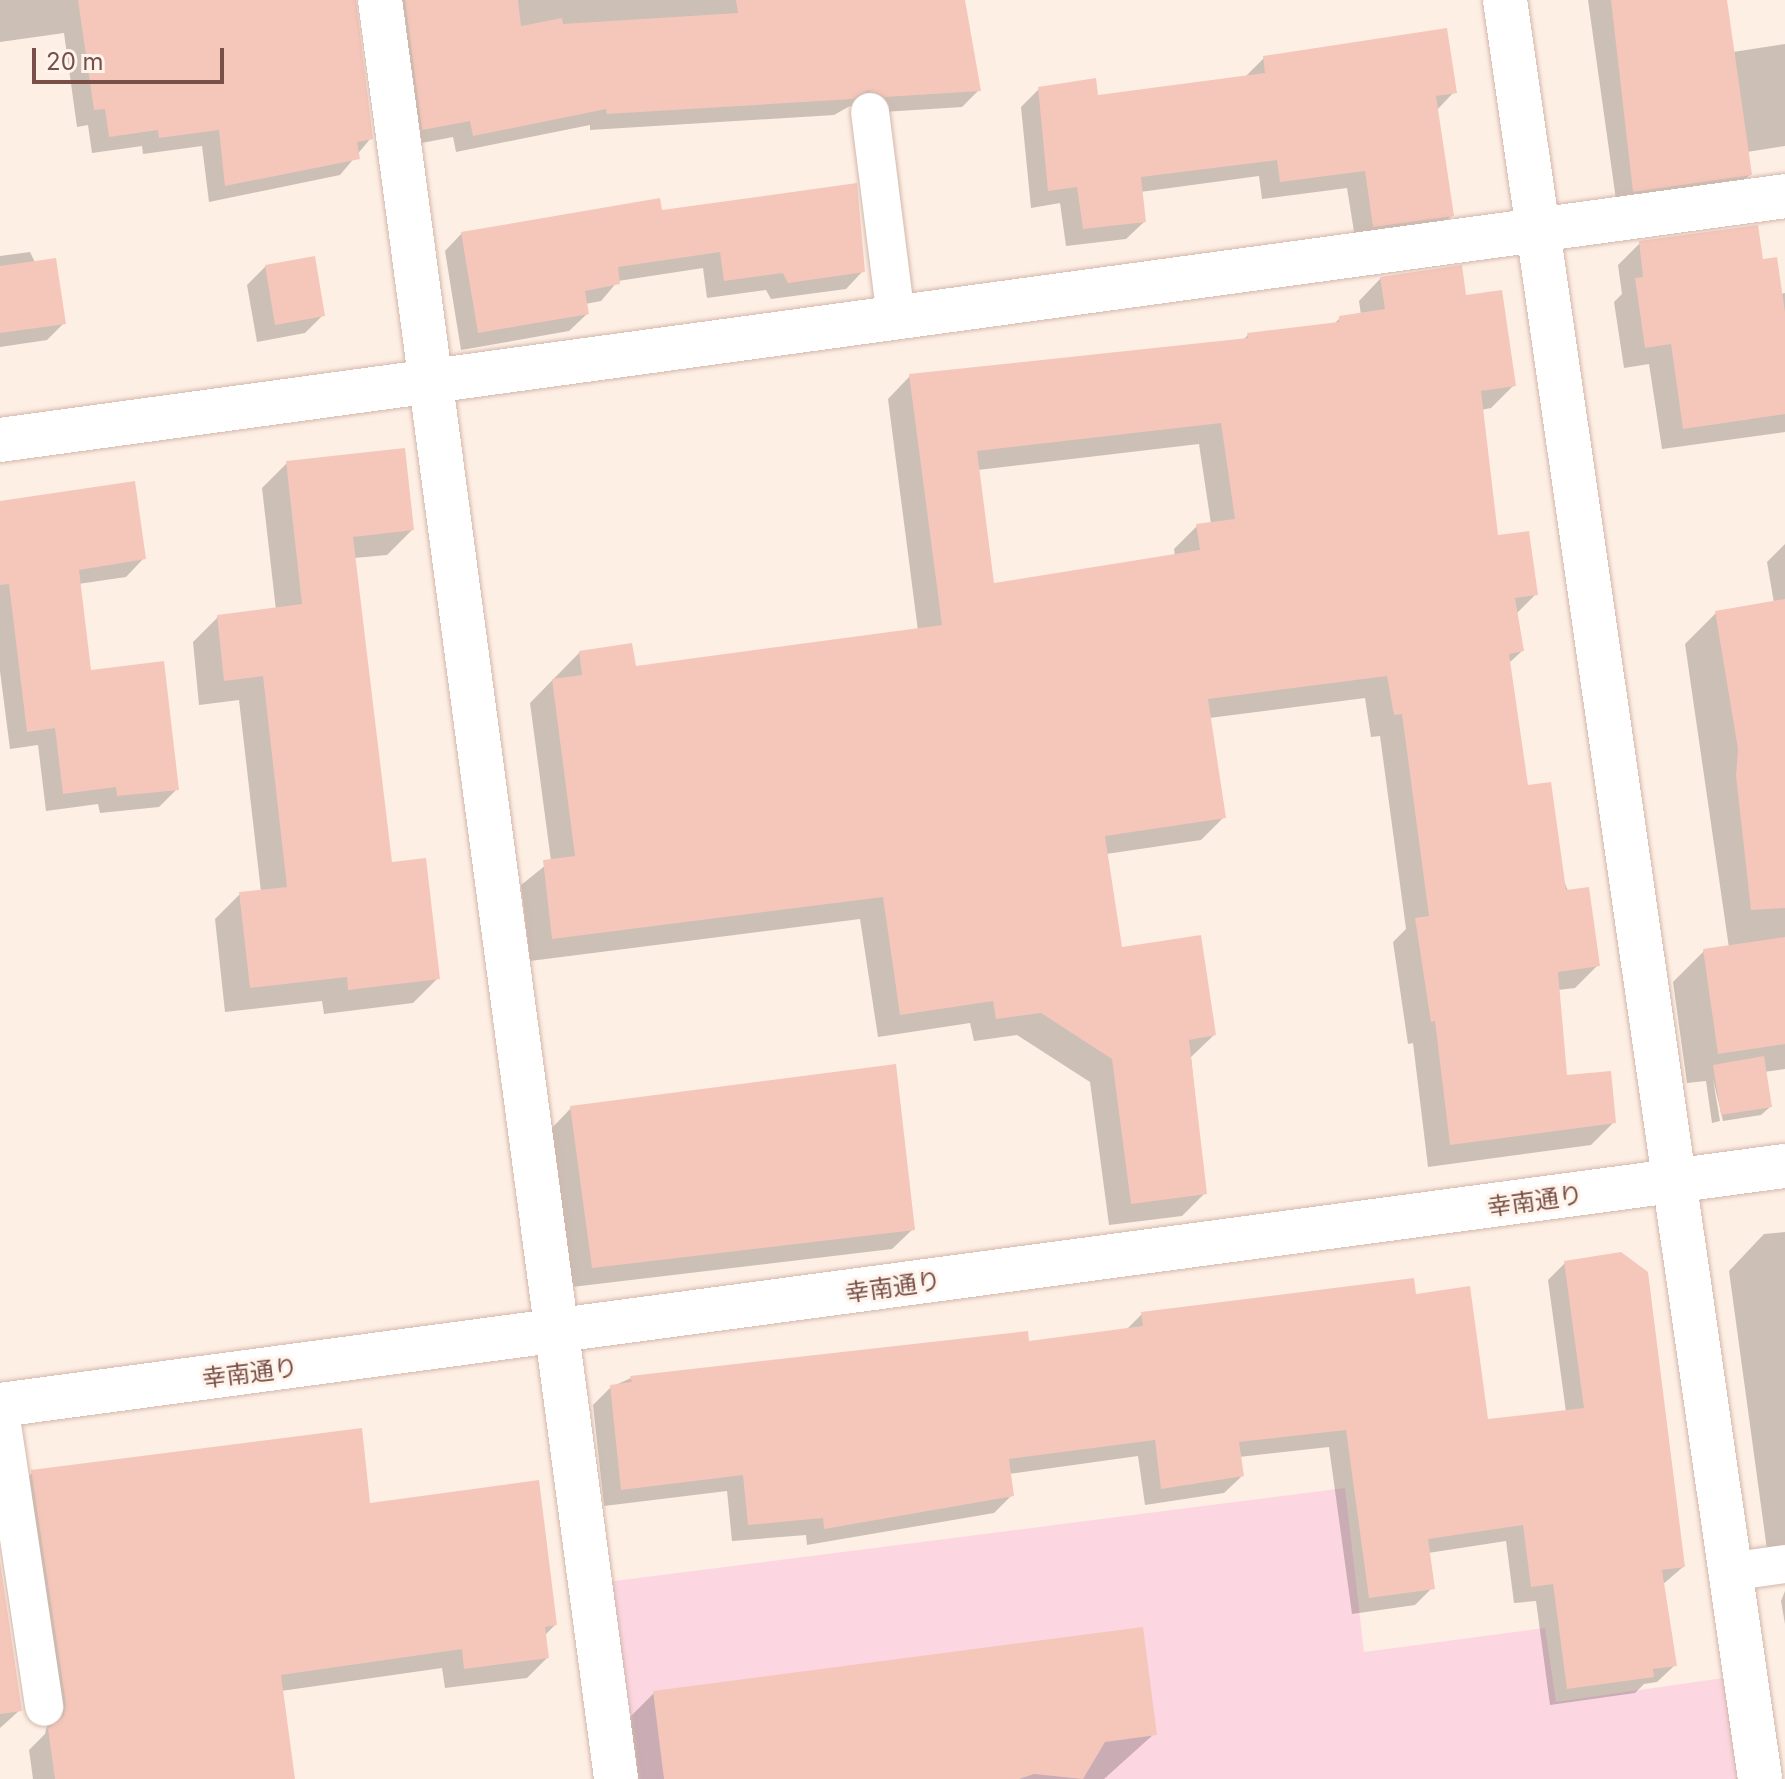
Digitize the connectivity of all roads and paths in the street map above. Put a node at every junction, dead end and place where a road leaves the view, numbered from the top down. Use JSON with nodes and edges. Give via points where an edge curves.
{"nodes":[{"id":1,"x":380,"y":0,"type":"edge"},
{"id":2,"x":1505,"y":0,"type":"edge"},
{"id":3,"x":870,"y":112,"type":"dead end"},
{"id":4,"x":1785,"y":196,"type":"edge"},
{"id":5,"x":1538,"y":230,"type":"junction"},
{"id":6,"x":896,"y":317,"type":"junction"},
{"id":7,"x":431,"y":381,"type":"junction"},
{"id":8,"x":0,"y":440,"type":"edge"},
{"id":9,"x":1785,"y":1166,"type":"edge"},
{"id":10,"x":1671,"y":1182,"type":"junction"},
{"id":11,"x":560,"y":1333,"type":"junction"},
{"id":12,"x":0,"y":1408,"type":"edge"},
{"id":13,"x":1785,"y":1564,"type":"edge"},
{"id":14,"x":1729,"y":1572,"type":"junction"},
{"id":15,"x":44,"y":1707,"type":"dead end"},
{"id":16,"x":616,"y":1779,"type":"edge"},
{"id":17,"x":1760,"y":1779,"type":"edge"}],
"edges":[{"from":1,"to":7,"type":"street"},
{"from":2,"to":5,"type":"street"},
{"from":3,"to":6,"type":"lane"},
{"from":4,"to":5,"type":"street"},
{"from":5,"to":6,"type":"street"},
{"from":5,"to":10,"type":"street"},
{"from":6,"to":7,"type":"street"},
{"from":7,"to":8,"type":"street"},
{"from":7,"to":11,"type":"street"},
{"from":9,"to":10,"type":"street","name":"幸南通り"},
{"from":10,"to":11,"type":"street","name":"幸南通り"},
{"from":10,"to":14,"type":"street"},
{"from":11,"to":12,"type":"street","name":"幸南通り"},
{"from":11,"to":16,"type":"street"},
{"from":12,"to":15,"type":"lane"},
{"from":13,"to":14,"type":"lane"},
{"from":14,"to":17,"type":"street"}]}
